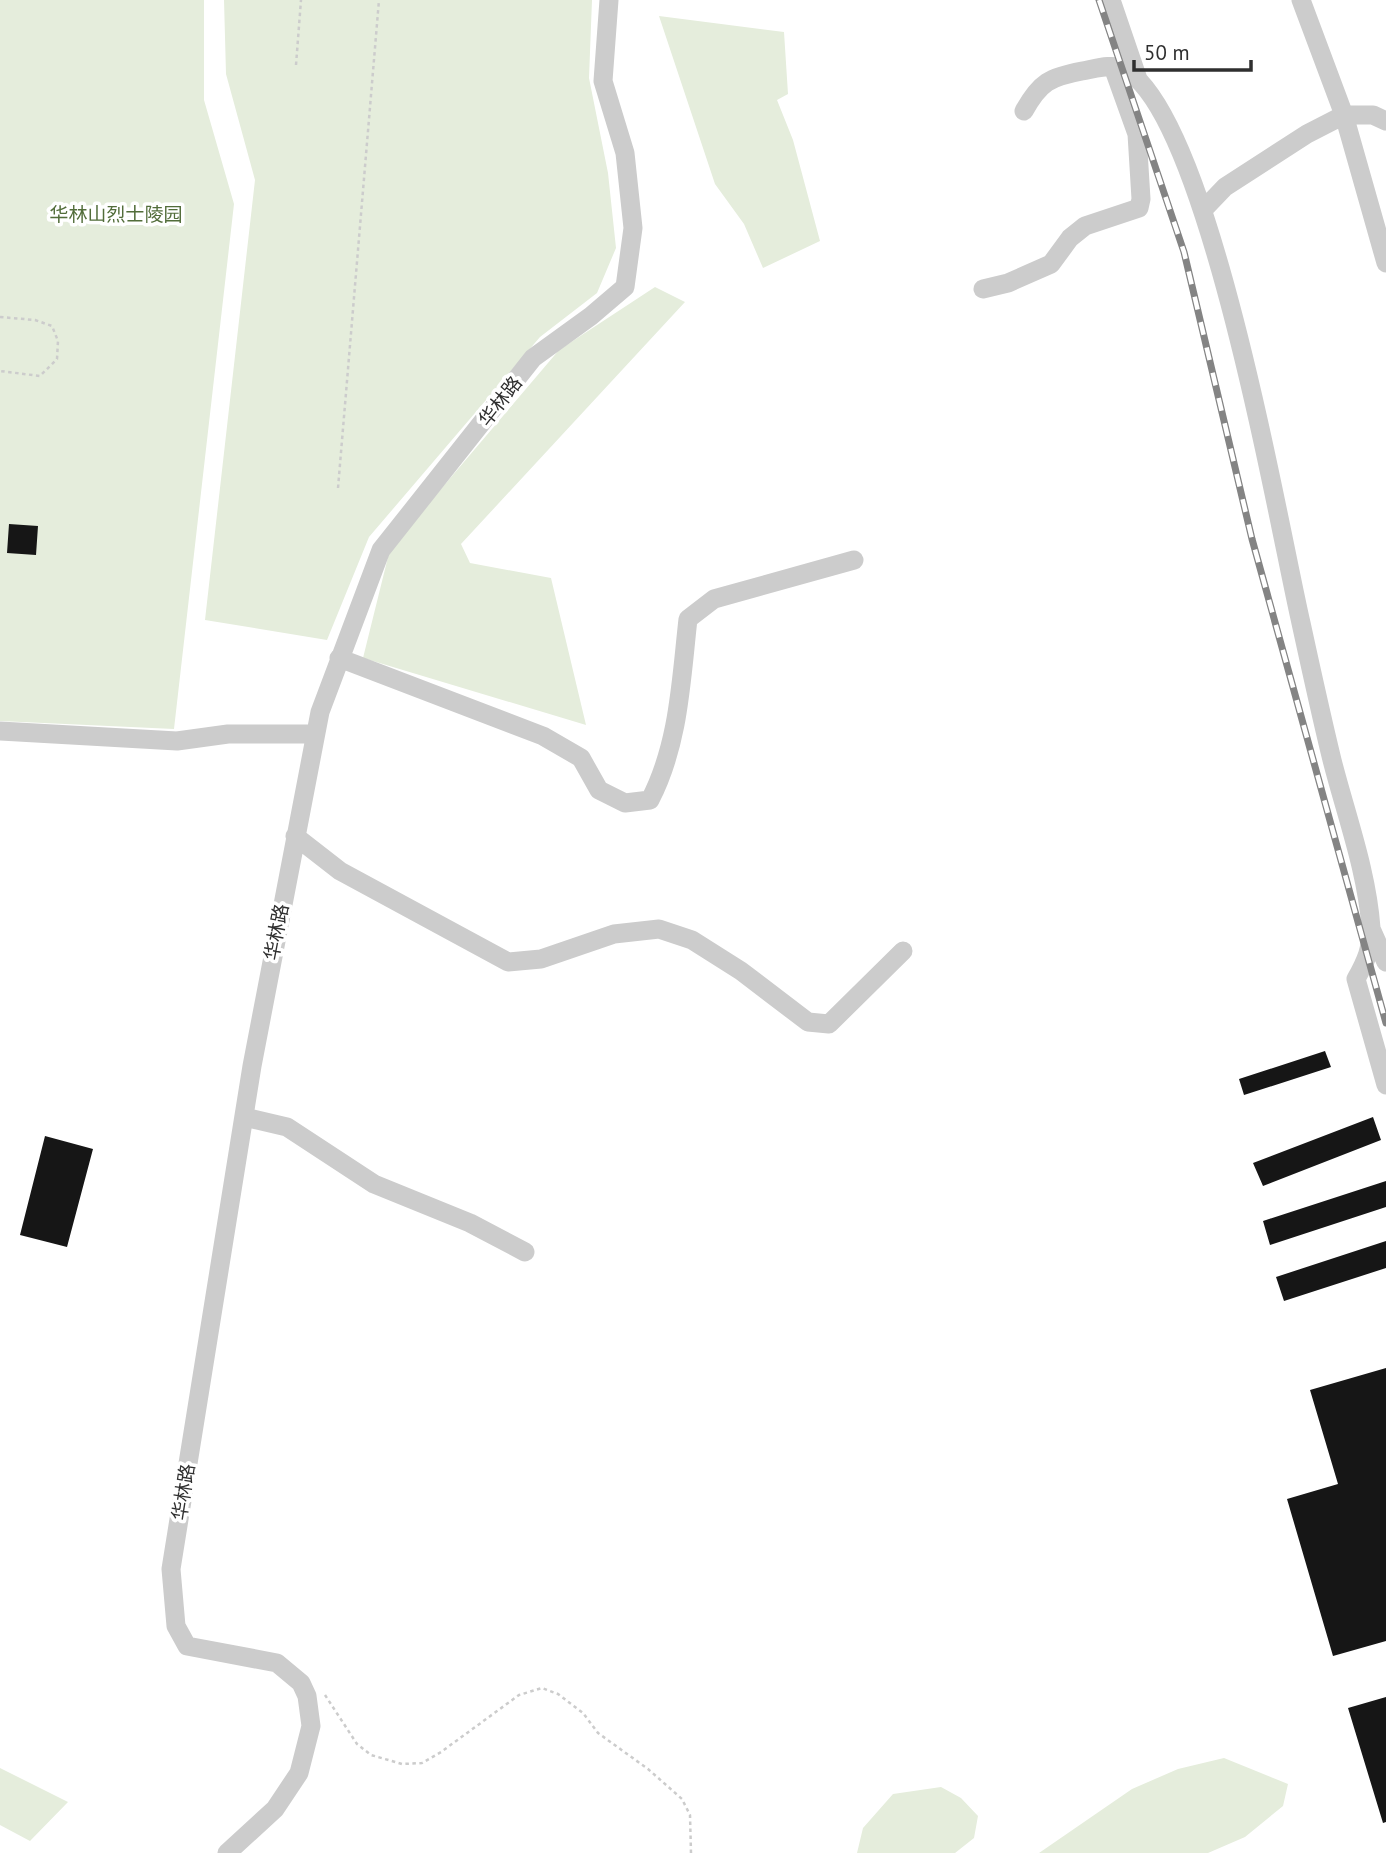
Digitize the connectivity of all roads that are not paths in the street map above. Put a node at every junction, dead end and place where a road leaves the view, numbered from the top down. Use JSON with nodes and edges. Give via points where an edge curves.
{"nodes":[{"id":1,"x":609,"y":0,"type":"edge"},
{"id":2,"x":1111,"y":0,"type":"edge"},
{"id":3,"x":1301,"y":0,"type":"edge"},
{"id":4,"x":1113,"y":67,"type":"junction"},
{"id":5,"x":1138,"y":80,"type":"junction"},
{"id":6,"x":1024,"y":111,"type":"dead end"},
{"id":7,"x":1344,"y":115,"type":"junction"},
{"id":8,"x":1386,"y":121,"type":"edge"},
{"id":9,"x":1203,"y":210,"type":"junction"},
{"id":10,"x":1386,"y":263,"type":"edge"},
{"id":11,"x":983,"y":289,"type":"dead end"},
{"id":12,"x":854,"y":560,"type":"dead end"},
{"id":13,"x":339,"y":658,"type":"junction"},
{"id":14,"x":0,"y":731,"type":"edge"},
{"id":15,"x":315,"y":734,"type":"junction"},
{"id":16,"x":295,"y":836,"type":"junction"},
{"id":17,"x":1372,"y":931,"type":"junction"},
{"id":18,"x":903,"y":951,"type":"dead end"},
{"id":19,"x":1386,"y":962,"type":"edge"},
{"id":20,"x":1386,"y":1085,"type":"edge"},
{"id":21,"x":244,"y":1117,"type":"junction"},
{"id":22,"x":525,"y":1252,"type":"dead end"},
{"id":23,"x":227,"y":1853,"type":"edge"}],
"edges":[{"from":1,"to":13,"type":"street","name":"华林路","via":[[603,81],[625,153],[633,228],[625,287],[533,358],[382,551]]},
{"from":2,"to":5,"type":"street"},
{"from":3,"to":7,"type":"street"},
{"from":4,"to":5,"type":"street","via":[[1123,68]]},
{"from":4,"to":6,"type":"street","via":[[1051,77]]},
{"from":4,"to":11,"type":"street","via":[[1137,134],[1139,208],[1085,226],[1051,264]]},
{"from":5,"to":9,"type":"street","via":[[1183,154]]},
{"from":7,"to":8,"type":"street","via":[[1373,114]]},
{"from":7,"to":9,"type":"street","via":[[1225,187]]},
{"from":7,"to":10,"type":"street"},
{"from":9,"to":17,"type":"street","via":[[1242,348],[1332,758],[1362,870]]},
{"from":12,"to":13,"type":"street","via":[[714,599],[688,619],[666,769],[650,800],[625,803],[599,790],[581,758],[543,736]]},
{"from":13,"to":15,"type":"street","name":"华林路"},
{"from":14,"to":15,"type":"street","via":[[177,741],[228,734]]},
{"from":15,"to":16,"type":"street","name":"华林路"},
{"from":16,"to":18,"type":"street","via":[[340,871],[508,962],[541,959],[614,934],[659,929],[692,940],[808,1022],[830,1024]]},
{"from":16,"to":21,"type":"street","name":"华林路"},
{"from":17,"to":19,"type":"street"},
{"from":17,"to":20,"type":"street","via":[[1367,960],[1356,979]]},
{"from":21,"to":22,"type":"street","via":[[287,1127],[374,1184],[470,1223]]},
{"from":21,"to":23,"type":"street","name":"华林路","via":[[171,1569],[176,1626],[187,1646],[277,1663],[302,1683],[311,1726],[299,1773],[275,1809]]}]}
